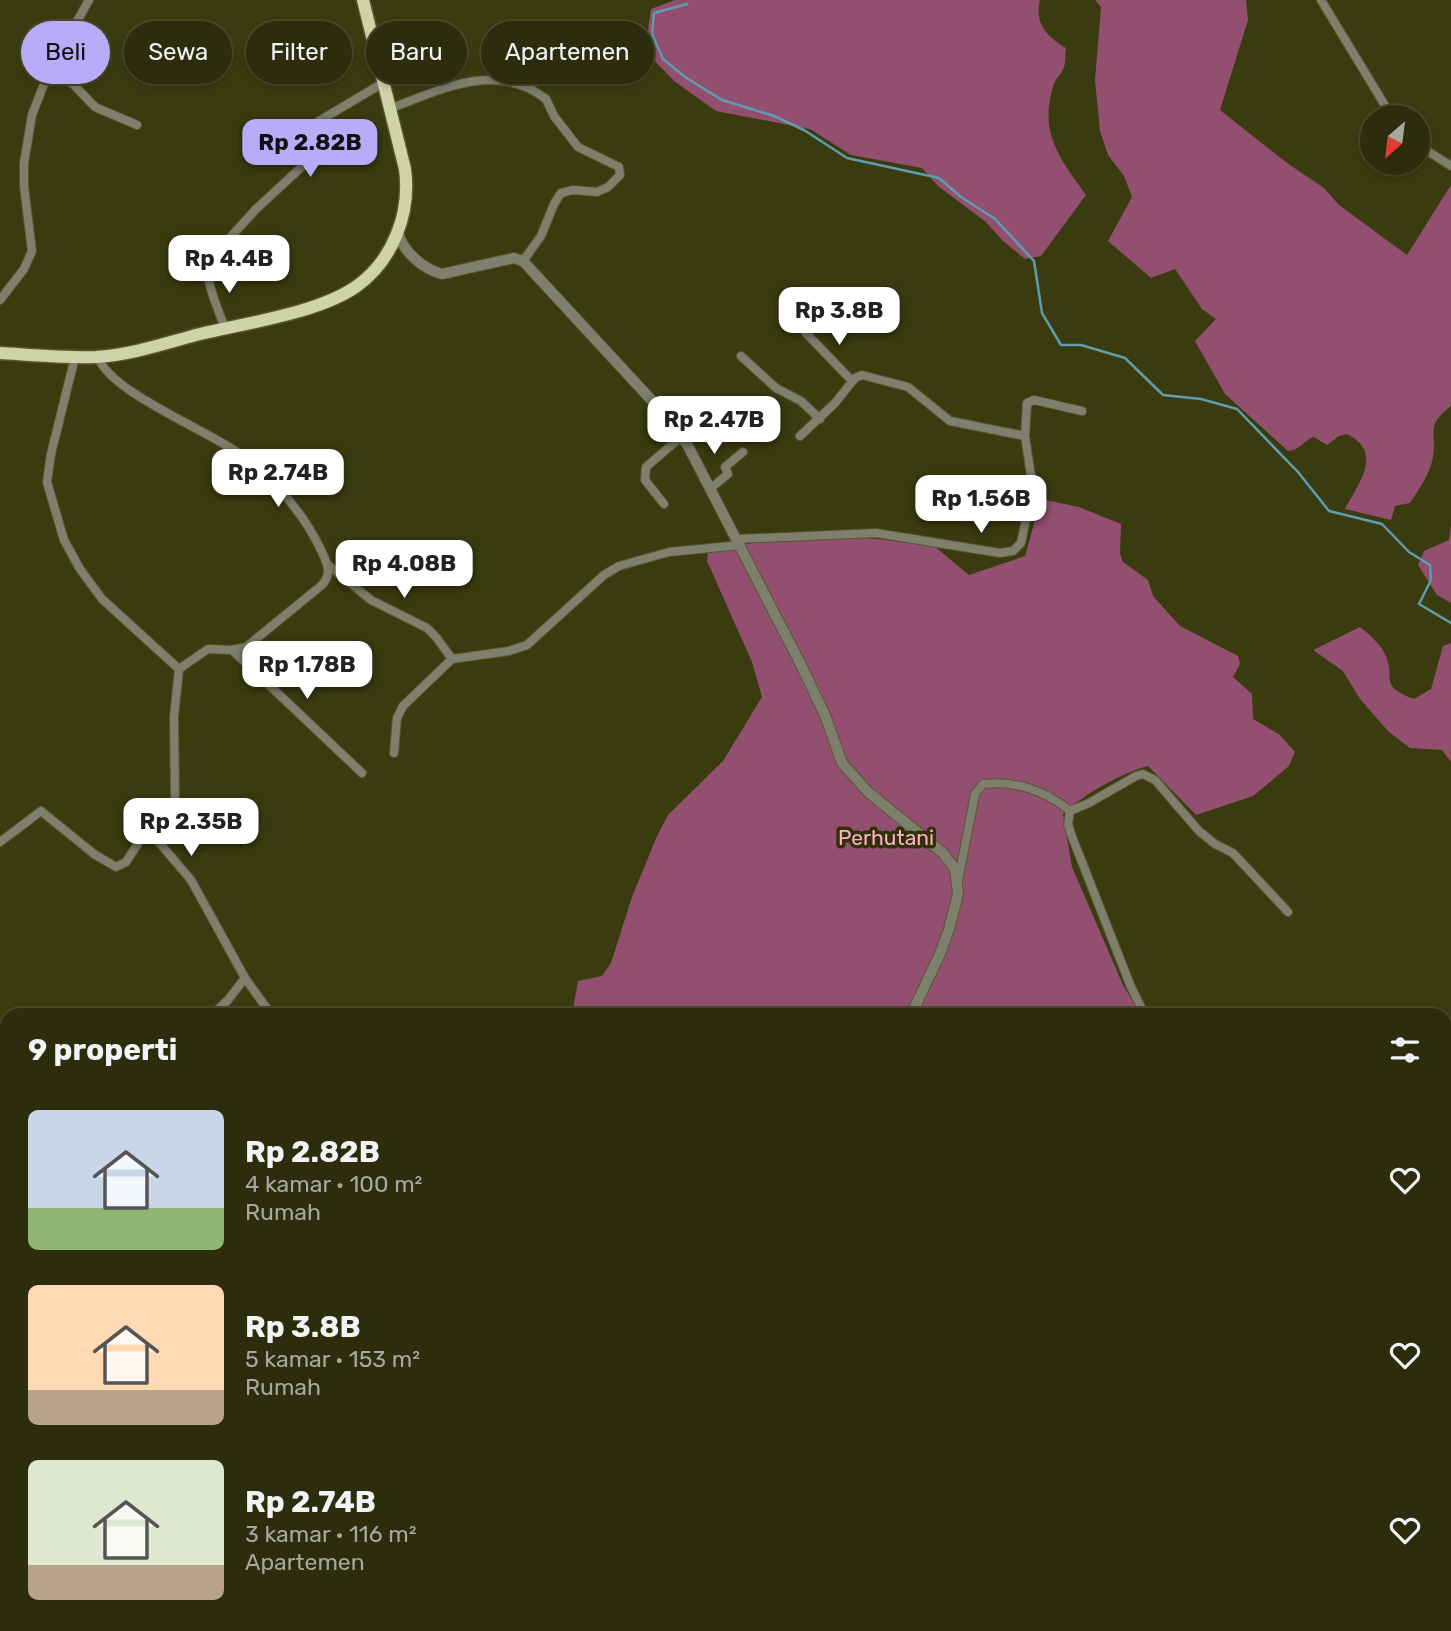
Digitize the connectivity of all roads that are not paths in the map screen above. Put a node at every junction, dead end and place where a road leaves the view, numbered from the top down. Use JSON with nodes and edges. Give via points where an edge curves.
{"nodes":[{"id":1,"x":89,"y":0,"type":"edge"},
{"id":2,"x":363,"y":0,"type":"edge"},
{"id":3,"x":1321,"y":0,"type":"edge"},
{"id":4,"x":77,"y":21,"type":"edge"},
{"id":5,"x":368,"y":21,"type":"edge"},
{"id":6,"x":44,"y":84,"type":"edge"},
{"id":7,"x":73,"y":84,"type":"edge"},
{"id":8,"x":381,"y":84,"type":"edge"},
{"id":9,"x":383,"y":84,"type":"edge"},
{"id":10,"x":1385,"y":105,"type":"edge"},
{"id":11,"x":389,"y":109,"type":"junction"},
{"id":12,"x":137,"y":125,"type":"dead end"},
{"id":13,"x":1430,"y":153,"type":"edge"},
{"id":14,"x":1451,"y":166,"type":"edge"},
{"id":15,"x":398,"y":232,"type":"junction"},
{"id":16,"x":523,"y":261,"type":"junction"},
{"id":17,"x":0,"y":300,"type":"edge"},
{"id":18,"x":225,"y":328,"type":"junction"},
{"id":19,"x":805,"y":332,"type":"dead end"},
{"id":20,"x":0,"y":353,"type":"edge"},
{"id":21,"x":741,"y":356,"type":"dead end"},
{"id":22,"x":75,"y":357,"type":"junction"},
{"id":23,"x":98,"y":357,"type":"junction"},
{"id":24,"x":852,"y":381,"type":"junction"},
{"id":25,"x":1082,"y":411,"type":"dead end"},
{"id":26,"x":820,"y":419,"type":"junction"},
{"id":27,"x":800,"y":436,"type":"dead end"},
{"id":28,"x":1025,"y":436,"type":"junction"},
{"id":29,"x":681,"y":437,"type":"junction"},
{"id":30,"x":743,"y":452,"type":"dead end"},
{"id":31,"x":711,"y":488,"type":"junction"},
{"id":32,"x":664,"y":505,"type":"dead end"},
{"id":33,"x":739,"y":542,"type":"junction"},
{"id":34,"x":328,"y":565,"type":"junction"},
{"id":35,"x":232,"y":650,"type":"junction"},
{"id":36,"x":452,"y":659,"type":"junction"},
{"id":37,"x":179,"y":669,"type":"junction"},
{"id":38,"x":394,"y":753,"type":"dead end"},
{"id":39,"x":362,"y":774,"type":"dead end"},
{"id":40,"x":1070,"y":811,"type":"junction"},
{"id":41,"x":159,"y":826,"type":"junction"},
{"id":42,"x":0,"y":842,"type":"edge"},
{"id":43,"x":958,"y":883,"type":"junction"},
{"id":44,"x":1288,"y":912,"type":"dead end"},
{"id":45,"x":245,"y":978,"type":"junction"},
{"id":46,"x":219,"y":1008,"type":"edge"},
{"id":47,"x":267,"y":1008,"type":"edge"},
{"id":48,"x":915,"y":1008,"type":"edge"},
{"id":49,"x":1142,"y":1008,"type":"edge"}],
"edges":[{"from":1,"to":4,"type":"street"},
{"from":2,"to":5,"type":"highway"},
{"from":3,"to":10,"type":"street"},
{"from":6,"to":17,"type":"street","via":[[32,115],[24,163],[32,251],[24,270]]},
{"from":7,"to":12,"type":"street","via":[[95,107]]},
{"from":8,"to":18,"type":"street","via":[[319,121],[320,150],[250,215],[208,262]]},
{"from":9,"to":11,"type":"highway"},
{"from":11,"to":15,"type":"highway","via":[[407,182],[406,208]]},
{"from":11,"to":16,"type":"street","via":[[473,80],[512,83],[546,99],[578,147],[619,167],[620,175],[608,187],[597,192],[566,191],[557,197],[541,236]]},
{"from":13,"to":14,"type":"street"},
{"from":15,"to":16,"type":"street","via":[[410,254],[442,274],[514,258]]},
{"from":15,"to":18,"type":"highway","via":[[369,277],[348,292],[323,303]]},
{"from":16,"to":29,"type":"street"},
{"from":18,"to":23,"type":"highway"},
{"from":19,"to":24,"type":"street"},
{"from":20,"to":22,"type":"highway"},
{"from":21,"to":26,"type":"street"},
{"from":22,"to":23,"type":"highway"},
{"from":22,"to":37,"type":"street","via":[[47,482],[64,540],[102,599]]},
{"from":23,"to":34,"type":"street","via":[[115,380],[237,452],[284,494],[308,524]]},
{"from":24,"to":26,"type":"street"},
{"from":24,"to":28,"type":"street","via":[[862,375],[903,384],[950,421]]},
{"from":25,"to":28,"type":"street","via":[[1030,400]]},
{"from":26,"to":27,"type":"street"},
{"from":28,"to":33,"type":"street","via":[[1031,496],[1021,543],[1013,551],[1000,553],[876,533]]},
{"from":29,"to":31,"type":"street"},
{"from":29,"to":32,"type":"street","via":[[650,463],[645,473],[645,480]]},
{"from":30,"to":31,"type":"street","via":[[727,463],[727,476]]},
{"from":31,"to":33,"type":"street"},
{"from":33,"to":36,"type":"street","via":[[669,552],[619,566],[527,645]]},
{"from":33,"to":43,"type":"street","via":[[825,715],[842,762],[868,792],[943,853]]},
{"from":34,"to":35,"type":"street","via":[[322,585],[251,643]]},
{"from":34,"to":36,"type":"street","via":[[372,600],[427,628]]},
{"from":35,"to":37,"type":"street","via":[[208,649]]},
{"from":35,"to":39,"type":"street"},
{"from":36,"to":38,"type":"street","via":[[399,712]]},
{"from":37,"to":41,"type":"street","via":[[175,798]]},
{"from":40,"to":43,"type":"street","via":[[1036,790],[984,784],[975,794]]},
{"from":40,"to":44,"type":"street","via":[[1136,776],[1149,776],[1199,831],[1233,853]]},
{"from":40,"to":49,"type":"street","via":[[1071,834]]},
{"from":41,"to":42,"type":"street","via":[[148,828],[126,862],[117,867],[41,811]]},
{"from":41,"to":45,"type":"street","via":[[160,846],[191,880]]},
{"from":43,"to":48,"type":"street","via":[[949,929]]},
{"from":45,"to":46,"type":"street"},
{"from":45,"to":47,"type":"street"}]}
